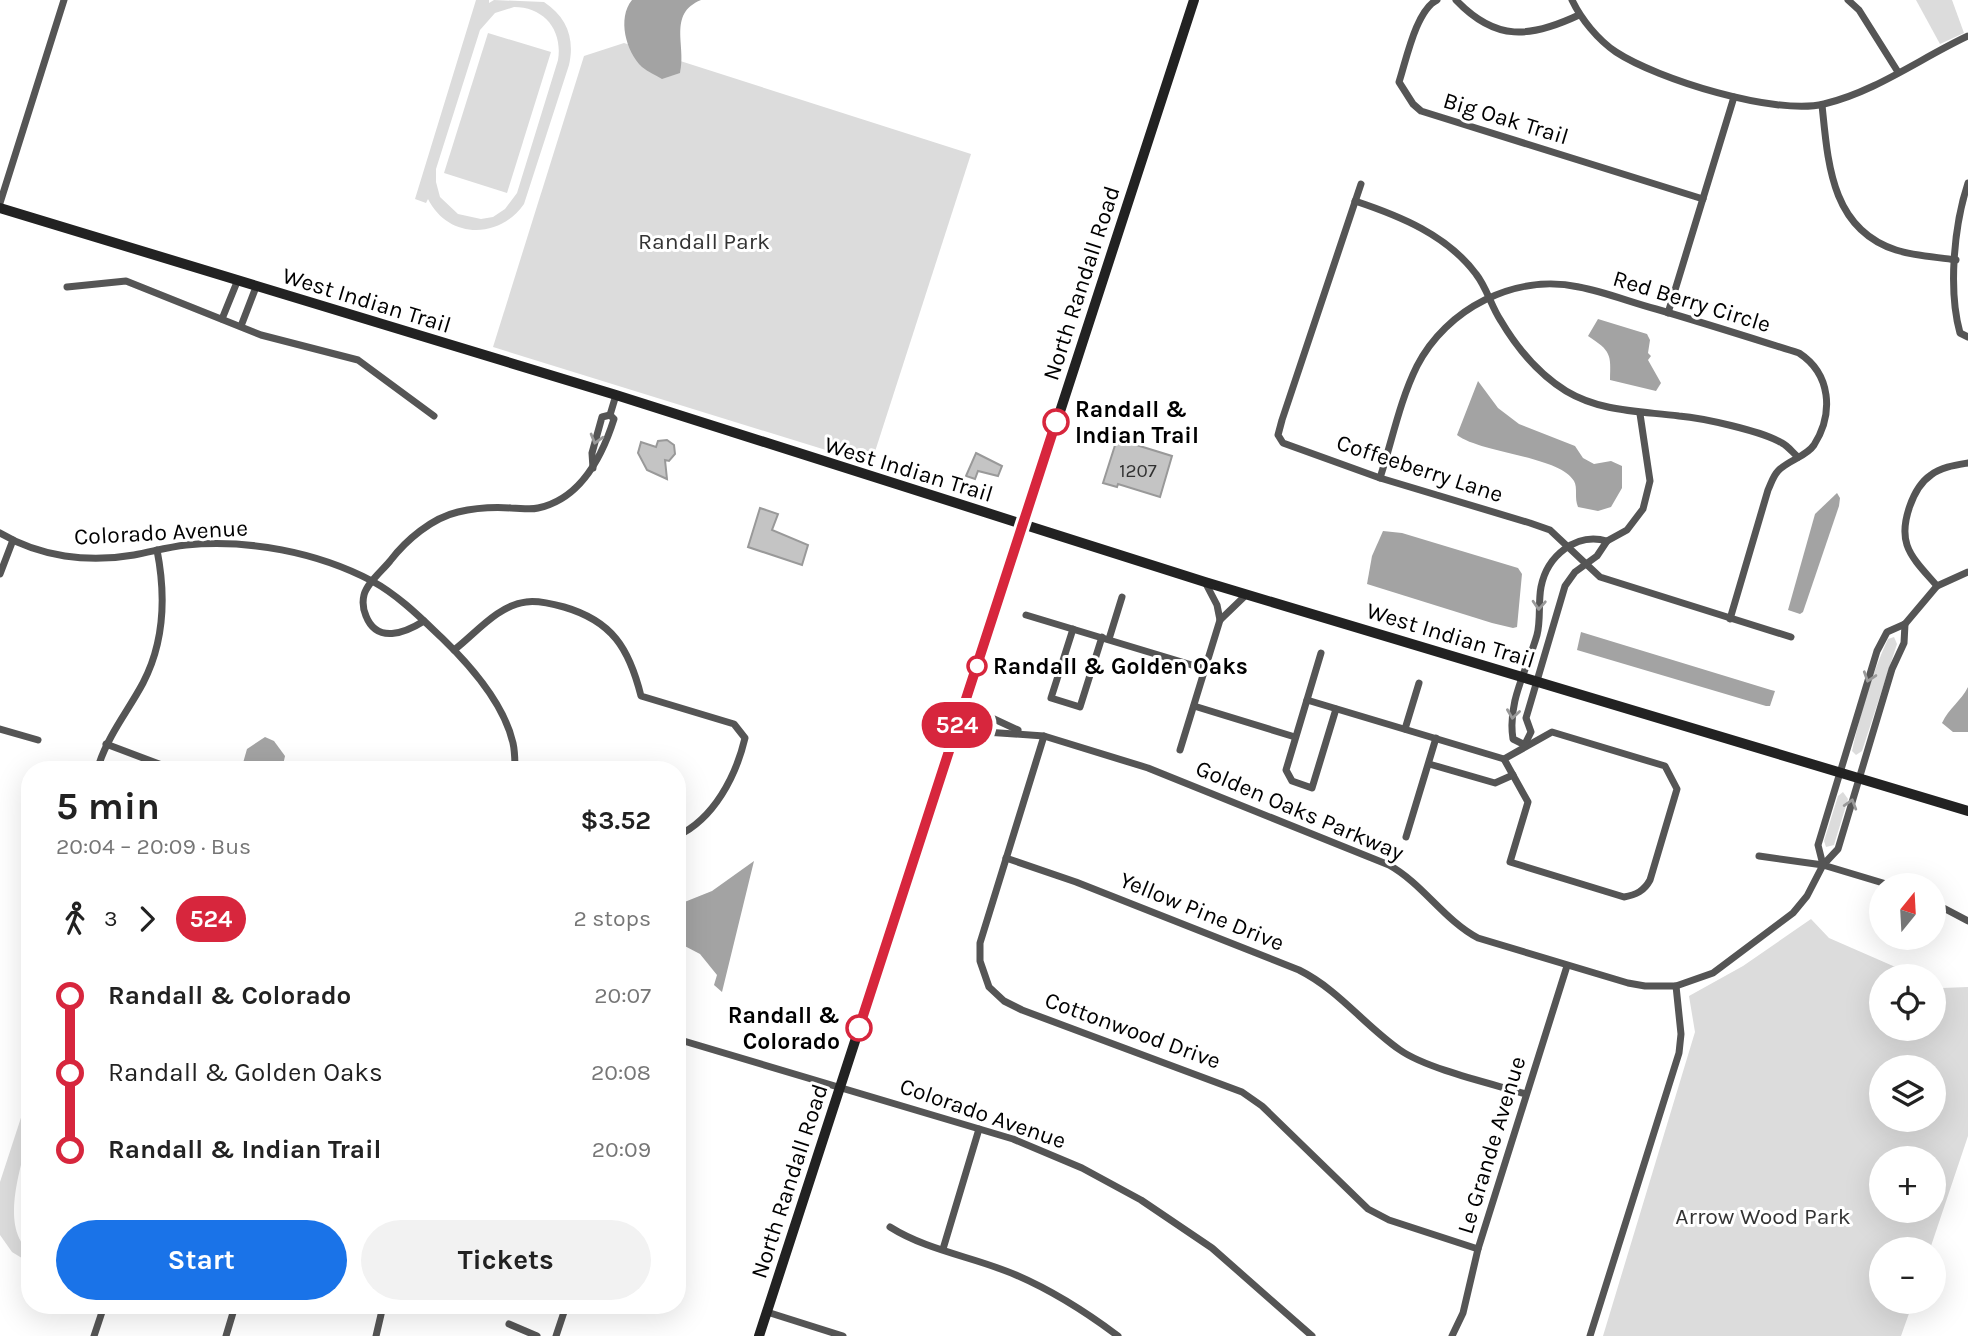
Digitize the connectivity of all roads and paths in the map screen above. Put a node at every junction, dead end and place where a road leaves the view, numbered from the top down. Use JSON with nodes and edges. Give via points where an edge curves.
{"nodes":[{"id":1,"x":64,"y":0,"type":"edge"},
{"id":2,"x":1194,"y":0,"type":"edge"},
{"id":3,"x":1437,"y":0,"type":"edge"},
{"id":4,"x":1457,"y":0,"type":"edge"},
{"id":5,"x":1572,"y":0,"type":"edge"},
{"id":6,"x":1848,"y":0,"type":"edge"},
{"id":7,"x":1579,"y":15,"type":"junction"},
{"id":8,"x":1968,"y":36,"type":"edge"},
{"id":9,"x":1898,"y":72,"type":"junction"},
{"id":10,"x":1734,"y":97,"type":"junction"},
{"id":11,"x":1822,"y":105,"type":"junction"},
{"id":12,"x":1968,"y":183,"type":"edge"},
{"id":13,"x":1361,"y":184,"type":"dead end"},
{"id":14,"x":1703,"y":199,"type":"junction"},
{"id":15,"x":1355,"y":201,"type":"junction"},
{"id":16,"x":0,"y":205,"type":"edge"},
{"id":17,"x":1956,"y":260,"type":"junction"},
{"id":18,"x":237,"y":282,"type":"junction"},
{"id":19,"x":67,"y":287,"type":"dead end"},
{"id":20,"x":256,"y":287,"type":"junction"},
{"id":21,"x":1489,"y":298,"type":"junction"},
{"id":22,"x":1668,"y":313,"type":"junction"},
{"id":23,"x":222,"y":319,"type":"junction"},
{"id":24,"x":241,"y":326,"type":"junction"},
{"id":25,"x":1968,"y":337,"type":"edge"},
{"id":26,"x":616,"y":395,"type":"junction"},
{"id":27,"x":1640,"y":414,"type":"junction"},
{"id":28,"x":610,"y":415,"type":"junction"},
{"id":29,"x":434,"y":416,"type":"dead end"},
{"id":30,"x":1798,"y":457,"type":"junction"},
{"id":31,"x":1968,"y":463,"type":"edge"},
{"id":32,"x":593,"y":468,"type":"junction"},
{"id":33,"x":1380,"y":478,"type":"junction"},
{"id":34,"x":1023,"y":525,"type":"junction"},
{"id":35,"x":0,"y":533,"type":"edge"},
{"id":36,"x":13,"y":540,"type":"junction"},
{"id":37,"x":1607,"y":541,"type":"junction"},
{"id":38,"x":1567,"y":545,"type":"junction"},
{"id":39,"x":157,"y":550,"type":"junction"},
{"id":40,"x":1587,"y":565,"type":"junction"},
{"id":41,"x":1968,"y":572,"type":"edge"},
{"id":42,"x":0,"y":574,"type":"edge"},
{"id":43,"x":373,"y":582,"type":"junction"},
{"id":44,"x":1205,"y":582,"type":"junction"},
{"id":45,"x":1937,"y":586,"type":"junction"},
{"id":46,"x":1247,"y":594,"type":"junction"},
{"id":47,"x":1122,"y":597,"type":"dead end"},
{"id":48,"x":1026,"y":615,"type":"dead end"},
{"id":49,"x":1730,"y":619,"type":"junction"},
{"id":50,"x":1220,"y":620,"type":"junction"},
{"id":51,"x":424,"y":621,"type":"junction"},
{"id":52,"x":1905,"y":624,"type":"junction"},
{"id":53,"x":1073,"y":629,"type":"junction"},
{"id":54,"x":1791,"y":637,"type":"dead end"},
{"id":55,"x":1105,"y":638,"type":"junction"},
{"id":56,"x":454,"y":650,"type":"junction"},
{"id":57,"x":1321,"y":653,"type":"dead end"},
{"id":58,"x":1205,"y":669,"type":"junction"},
{"id":59,"x":1521,"y":677,"type":"junction"},
{"id":60,"x":1538,"y":682,"type":"junction"},
{"id":61,"x":1419,"y":683,"type":"dead end"},
{"id":62,"x":1307,"y":700,"type":"junction"},
{"id":63,"x":964,"y":705,"type":"junction"},
{"id":64,"x":1194,"y":706,"type":"junction"},
{"id":65,"x":1336,"y":709,"type":"junction"},
{"id":66,"x":0,"y":729,"type":"edge"},
{"id":67,"x":1405,"y":729,"type":"junction"},
{"id":68,"x":956,"y":730,"type":"junction"},
{"id":69,"x":1026,"y":733,"type":"junction"},
{"id":70,"x":1044,"y":736,"type":"junction"},
{"id":71,"x":1295,"y":737,"type":"junction"},
{"id":72,"x":1436,"y":738,"type":"junction"},
{"id":73,"x":38,"y":740,"type":"dead end"},
{"id":74,"x":106,"y":744,"type":"junction"},
{"id":75,"x":1525,"y":745,"type":"junction"},
{"id":76,"x":1180,"y":750,"type":"dead end"},
{"id":77,"x":1504,"y":759,"type":"junction"},
{"id":78,"x":100,"y":761,"type":"edge"},
{"id":79,"x":151,"y":761,"type":"edge"},
{"id":80,"x":514,"y":761,"type":"edge"},
{"id":81,"x":1429,"y":764,"type":"junction"},
{"id":82,"x":1840,"y":772,"type":"junction"},
{"id":83,"x":1513,"y":775,"type":"junction"},
{"id":84,"x":1859,"y":778,"type":"junction"},
{"id":85,"x":1968,"y":811,"type":"edge"},
{"id":86,"x":686,"y":830,"type":"edge"},
{"id":87,"x":1405,"y":837,"type":"dead end"},
{"id":88,"x":1759,"y":856,"type":"dead end"},
{"id":89,"x":1006,"y":858,"type":"junction"},
{"id":90,"x":1823,"y":865,"type":"junction"},
{"id":91,"x":1869,"y":879,"type":"edge"},
{"id":92,"x":1946,"y":909,"type":"edge"},
{"id":93,"x":1968,"y":921,"type":"edge"},
{"id":94,"x":1567,"y":966,"type":"junction"},
{"id":95,"x":1676,"y":986,"type":"junction"},
{"id":96,"x":686,"y":1042,"type":"edge"},
{"id":97,"x":840,"y":1086,"type":"junction"},
{"id":98,"x":1527,"y":1094,"type":"junction"},
{"id":99,"x":979,"y":1129,"type":"junction"},
{"id":100,"x":890,"y":1227,"type":"dead end"},
{"id":101,"x":1478,"y":1249,"type":"junction"},
{"id":102,"x":943,"y":1250,"type":"junction"},
{"id":103,"x":767,"y":1312,"type":"junction"},
{"id":104,"x":101,"y":1314,"type":"edge"},
{"id":105,"x":233,"y":1314,"type":"edge"},
{"id":106,"x":381,"y":1314,"type":"edge"},
{"id":107,"x":563,"y":1314,"type":"edge"},
{"id":108,"x":509,"y":1324,"type":"dead end"},
{"id":109,"x":94,"y":1336,"type":"edge"},
{"id":110,"x":226,"y":1336,"type":"edge"},
{"id":111,"x":376,"y":1336,"type":"edge"},
{"id":112,"x":537,"y":1336,"type":"edge"},
{"id":113,"x":556,"y":1336,"type":"edge"},
{"id":114,"x":759,"y":1336,"type":"edge"},
{"id":115,"x":843,"y":1336,"type":"edge"},
{"id":116,"x":1118,"y":1336,"type":"edge"},
{"id":117,"x":1312,"y":1336,"type":"edge"},
{"id":118,"x":1452,"y":1336,"type":"edge"},
{"id":119,"x":1590,"y":1336,"type":"edge"}],
"edges":[{"from":1,"to":16,"type":"street"},
{"from":2,"to":34,"type":"main road","name":"North Randall Road"},
{"from":3,"to":14,"type":"street","name":"Big Oak Trail","via":[[1430,3],[1418,24],[1399,82],[1421,111]]},
{"from":4,"to":7,"type":"street","via":[[1470,15],[1505,31],[1546,30]]},
{"from":5,"to":7,"type":"street"},
{"from":6,"to":9,"type":"street"},
{"from":7,"to":10,"type":"street","via":[[1615,51],[1657,73]]},
{"from":8,"to":9,"type":"street"},
{"from":9,"to":11,"type":"street"},
{"from":10,"to":11,"type":"street","via":[[1761,104]]},
{"from":10,"to":14,"type":"street"},
{"from":11,"to":17,"type":"street","via":[[1837,195],[1851,220],[1877,242],[1898,251]]},
{"from":12,"to":17,"type":"street","via":[[1961,205]]},
{"from":13,"to":15,"type":"street","name":"Coffeeberry Lane"},
{"from":14,"to":22,"type":"street"},
{"from":15,"to":21,"type":"street","via":[[1433,235],[1475,272]]},
{"from":15,"to":33,"type":"street","name":"Coffeeberry Lane","via":[[1279,435],[1288,446]]},
{"from":16,"to":18,"type":"main road","name":"West Indian Trail"},
{"from":17,"to":25,"type":"street","via":[[1954,311],[1960,333]]},
{"from":18,"to":20,"type":"main road","name":"West Indian Trail"},
{"from":18,"to":23,"type":"street"},
{"from":19,"to":23,"type":"street","via":[[126,281]]},
{"from":20,"to":24,"type":"street"},
{"from":20,"to":26,"type":"main road","name":"West Indian Trail"},
{"from":21,"to":22,"type":"street","name":"Red Berry Circle","via":[[1529,286],[1577,286]]},
{"from":21,"to":27,"type":"street","via":[[1516,343],[1552,382],[1597,404]]},
{"from":21,"to":33,"type":"street","name":"Red Berry Circle","via":[[1455,317],[1418,366]]},
{"from":22,"to":30,"type":"street","name":"Red Berry Circle","via":[[1799,353],[1811,361],[1823,378],[1827,405],[1814,445]]},
{"from":23,"to":24,"type":"street"},
{"from":24,"to":29,"type":"street","via":[[282,342],[358,360]]},
{"from":26,"to":28,"type":"street"},
{"from":26,"to":34,"type":"main road","name":"West Indian Trail"},
{"from":27,"to":30,"type":"street","via":[[1720,424],[1782,443]]},
{"from":27,"to":37,"type":"street","via":[[1649,467],[1647,495],[1635,522]]},
{"from":28,"to":32,"type":"street","via":[[614,419],[605,448]]},
{"from":28,"to":32,"type":"street","one_way":true,"via":[[602,417],[592,453]]},
{"from":30,"to":49,"type":"street","name":"Red Berry Circle","via":[[1777,472],[1768,490]]},
{"from":31,"to":45,"type":"street","via":[[1928,476],[1915,495],[1906,523],[1907,545]]},
{"from":32,"to":43,"type":"street","via":[[569,495],[538,508],[457,512],[427,527],[402,546]]},
{"from":33,"to":38,"type":"street","name":"Coffeeberry Lane","via":[[1550,530]]},
{"from":34,"to":44,"type":"main road","name":"West Indian Trail"},
{"from":34,"to":63,"type":"main road","name":"North Randall Road"},
{"from":35,"to":36,"type":"street","name":"Colorado Avenue"},
{"from":36,"to":39,"type":"street","name":"Colorado Avenue","via":[[74,558],[107,559]]},
{"from":36,"to":42,"type":"street"},
{"from":37,"to":38,"type":"street","via":[[1596,538]]},
{"from":37,"to":40,"type":"street"},
{"from":38,"to":40,"type":"street","name":"Coffeeberry Lane"},
{"from":38,"to":59,"type":"street","one_way":true,"via":[[1545,572],[1537,633]]},
{"from":39,"to":43,"type":"street","name":"Colorado Avenue","via":[[213,544],[267,547]]},
{"from":39,"to":74,"type":"street","via":[[163,600],[156,651]]},
{"from":40,"to":49,"type":"street","name":"Coffeeberry Lane","via":[[1600,577]]},
{"from":40,"to":60,"type":"street","via":[[1575,572],[1562,594]]},
{"from":41,"to":45,"type":"street","name":"Golden Oaks Parkway"},
{"from":43,"to":51,"type":"street","name":"Colorado Avenue"},
{"from":43,"to":51,"type":"street","via":[[364,596],[363,609],[369,623],[381,633],[408,631]]},
{"from":44,"to":46,"type":"main road","name":"West Indian Trail"},
{"from":44,"to":50,"type":"street"},
{"from":45,"to":52,"type":"street","name":"Golden Oaks Parkway"},
{"from":46,"to":50,"type":"street"},
{"from":46,"to":59,"type":"main road","name":"West Indian Trail"},
{"from":47,"to":55,"type":"street"},
{"from":48,"to":53,"type":"street"},
{"from":49,"to":54,"type":"street","name":"Coffeeberry Lane"},
{"from":50,"to":58,"type":"street"},
{"from":51,"to":56,"type":"street","name":"Colorado Avenue"},
{"from":52,"to":82,"type":"street","name":"Golden Oaks Parkway","one_way":true,"via":[[1887,632],[1877,651]]},
{"from":52,"to":84,"type":"street","name":"Golden Oaks Parkway","via":[[1904,643]]},
{"from":53,"to":55,"type":"street"},
{"from":53,"to":55,"type":"street","via":[[1051,698],[1080,707]]},
{"from":55,"to":58,"type":"street"},
{"from":56,"to":80,"type":"street","name":"Colorado Avenue","via":[[502,715]]},
{"from":56,"to":86,"type":"street","via":[[501,612],[525,602],[553,604],[583,613],[607,628],[625,649],[640,695],[734,724],[745,738],[741,756],[724,792],[701,821]]},
{"from":57,"to":62,"type":"street"},
{"from":58,"to":64,"type":"street"},
{"from":59,"to":60,"type":"main road","name":"West Indian Trail"},
{"from":59,"to":75,"type":"street","one_way":true,"via":[[1511,726],[1513,739]]},
{"from":60,"to":75,"type":"street","via":[[1526,718],[1531,732]]},
{"from":60,"to":82,"type":"main road","name":"West Indian Trail"},
{"from":61,"to":67,"type":"street"},
{"from":62,"to":65,"type":"street"},
{"from":62,"to":71,"type":"street"},
{"from":63,"to":68,"type":"main road","name":"North Randall Road"},
{"from":63,"to":69,"type":"street","name":"Golden Oaks Parkway"},
{"from":64,"to":71,"type":"street"},
{"from":64,"to":76,"type":"street"},
{"from":65,"to":67,"type":"street"},
{"from":65,"to":71,"type":"street","via":[[1312,788],[1292,781],[1286,770]]},
{"from":66,"to":73,"type":"street"},
{"from":67,"to":72,"type":"street"},
{"from":68,"to":69,"type":"street","name":"Golden Oaks Parkway"},
{"from":68,"to":97,"type":"main road","name":"North Randall Road"},
{"from":69,"to":70,"type":"street","name":"Golden Oaks Parkway"},
{"from":70,"to":89,"type":"street","name":"Cottonwood Drive"},
{"from":70,"to":94,"type":"street","name":"Golden Oaks Parkway","via":[[1148,768],[1376,859],[1412,880],[1468,933]]},
{"from":72,"to":77,"type":"street"},
{"from":72,"to":81,"type":"street"},
{"from":74,"to":78,"type":"street"},
{"from":74,"to":79,"type":"street"},
{"from":75,"to":77,"type":"street"},
{"from":75,"to":83,"type":"street","via":[[1552,732],[1561,733],[1665,765],[1677,789],[1647,887],[1624,897],[1510,862],[1528,806]]},
{"from":77,"to":83,"type":"street"},
{"from":81,"to":83,"type":"street","via":[[1495,783]]},
{"from":81,"to":87,"type":"street"},
{"from":82,"to":84,"type":"main road","name":"West Indian Trail"},
{"from":82,"to":90,"type":"street","name":"Golden Oaks Parkway","via":[[1818,845]]},
{"from":84,"to":85,"type":"main road","name":"West Indian Trail"},
{"from":90,"to":84,"type":"street","name":"Golden Oaks Parkway","one_way":true,"via":[[1838,849]]},
{"from":88,"to":90,"type":"street"},
{"from":89,"to":98,"type":"street","name":"Yellow Pine Drive","via":[[1299,970],[1329,988],[1403,1052]]},
{"from":89,"to":101,"type":"street","name":"Cottonwood Drive","via":[[980,943],[983,974],[989,988],[1004,1001],[1242,1092],[1262,1105],[1368,1209]]},
{"from":90,"to":91,"type":"street"},
{"from":90,"to":95,"type":"street","name":"Golden Oaks Parkway","via":[[1807,895],[1781,924],[1713,973]]},
{"from":92,"to":93,"type":"street"},
{"from":94,"to":95,"type":"street","name":"Golden Oaks Parkway","via":[[1645,986]]},
{"from":94,"to":98,"type":"street","name":"Le Grande Avenue"},
{"from":95,"to":119,"type":"street","via":[[1679,1053]]},
{"from":96,"to":97,"type":"street","name":"Colorado Avenue"},
{"from":97,"to":99,"type":"street","name":"Colorado Avenue"},
{"from":97,"to":103,"type":"main road","name":"North Randall Road"},
{"from":98,"to":101,"type":"street","name":"Le Grande Avenue"},
{"from":99,"to":102,"type":"street"},
{"from":99,"to":117,"type":"street","name":"Colorado Avenue","via":[[1082,1168],[1141,1200],[1212,1248]]},
{"from":100,"to":102,"type":"street","via":[[909,1240]]},
{"from":101,"to":118,"type":"street","name":"Le Grande Avenue","via":[[1463,1313]]},
{"from":102,"to":116,"type":"street","via":[[1055,1294]]},
{"from":103,"to":114,"type":"main road","name":"North Randall Road"},
{"from":103,"to":115,"type":"street"},
{"from":104,"to":109,"type":"street"},
{"from":105,"to":110,"type":"street"},
{"from":106,"to":111,"type":"street"},
{"from":107,"to":113,"type":"street"},
{"from":108,"to":112,"type":"street"}]}
